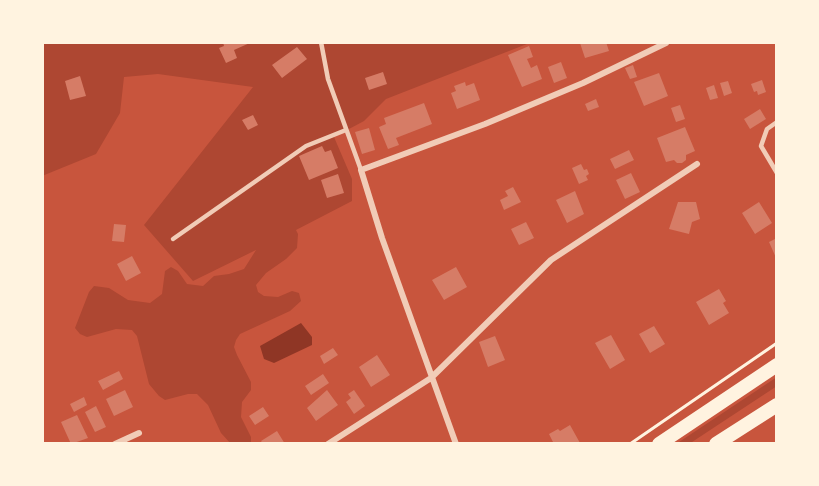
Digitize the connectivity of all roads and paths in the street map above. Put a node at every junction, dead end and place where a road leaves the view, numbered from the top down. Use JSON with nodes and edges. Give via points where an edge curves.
{"nodes":[{"id":1,"x":321,"y":42,"type":"edge"},
{"id":2,"x":666,"y":43,"type":"edge"},
{"id":3,"x":777,"y":122,"type":"edge"},
{"id":4,"x":346,"y":130,"type":"junction"},
{"id":5,"x":697,"y":164,"type":"dead end"},
{"id":6,"x":361,"y":170,"type":"junction"},
{"id":7,"x":777,"y":173,"type":"edge"},
{"id":8,"x":173,"y":239,"type":"dead end"},
{"id":9,"x":777,"y":343,"type":"edge"},
{"id":10,"x":777,"y":365,"type":"edge"},
{"id":11,"x":431,"y":378,"type":"junction"},
{"id":12,"x":777,"y":405,"type":"edge"},
{"id":13,"x":139,"y":433,"type":"dead end"},
{"id":14,"x":115,"y":444,"type":"edge"},
{"id":15,"x":328,"y":444,"type":"edge"},
{"id":16,"x":456,"y":444,"type":"edge"},
{"id":17,"x":630,"y":444,"type":"edge"},
{"id":18,"x":659,"y":444,"type":"edge"},
{"id":19,"x":716,"y":444,"type":"edge"}],
"edges":[{"from":1,"to":4,"type":"lane","via":[[328,79]]},
{"from":2,"to":6,"type":"street","via":[[485,124]]},
{"from":3,"to":7,"type":"lane","via":[[768,129],[761,146]]},
{"from":4,"to":6,"type":"lane"},
{"from":4,"to":8,"type":"lane","via":[[306,146]]},
{"from":5,"to":11,"type":"street","via":[[551,260]]},
{"from":6,"to":11,"type":"street"},
{"from":9,"to":17,"type":"path"},
{"from":10,"to":18,"type":"main road"},
{"from":11,"to":15,"type":"street"},
{"from":11,"to":16,"type":"street"},
{"from":12,"to":19,"type":"main road"},
{"from":13,"to":14,"type":"street"}]}
